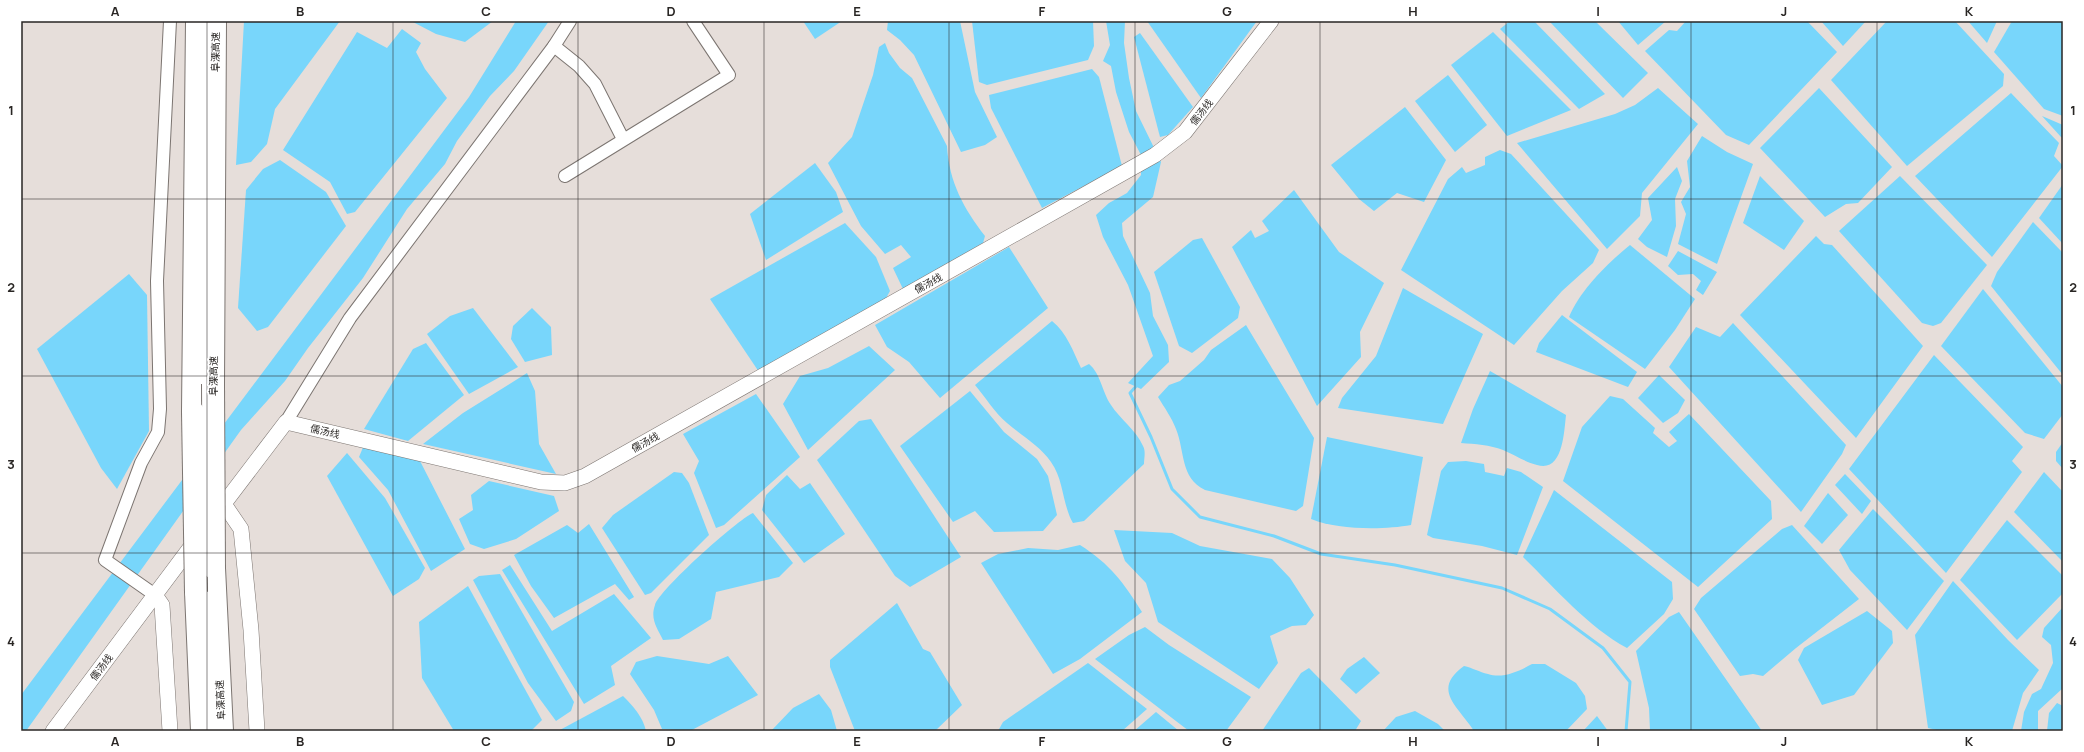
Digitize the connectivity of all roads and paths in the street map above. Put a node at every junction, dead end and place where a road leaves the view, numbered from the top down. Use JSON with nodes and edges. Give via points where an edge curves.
{"nodes":[{"id":1,"x":170,"y":21,"type":"edge"},
{"id":2,"x":197,"y":21,"type":"edge"},
{"id":3,"x":215,"y":21,"type":"edge"},
{"id":4,"x":570,"y":21,"type":"edge"},
{"id":5,"x":693,"y":21,"type":"edge"},
{"id":6,"x":1271,"y":21,"type":"edge"},
{"id":7,"x":554,"y":46,"type":"junction"},
{"id":8,"x":623,"y":139,"type":"junction"},
{"id":9,"x":565,"y":176,"type":"dead end"},
{"id":10,"x":286,"y":422,"type":"junction"},
{"id":11,"x":224,"y":504,"type":"junction"},
{"id":12,"x":155,"y":595,"type":"junction"},
{"id":13,"x":53,"y":731,"type":"edge"},
{"id":14,"x":170,"y":731,"type":"edge"},
{"id":15,"x":202,"y":731,"type":"edge"},
{"id":16,"x":222,"y":731,"type":"edge"},
{"id":17,"x":256,"y":731,"type":"edge"}],
"edges":[{"from":1,"to":12,"type":"street","via":[[157,281],[160,409],[158,432],[141,463],[106,560]]},
{"from":2,"to":15,"type":"highway","name":"阜溧高速","bridge":true,"via":[[193,412],[196,592]]},
{"from":3,"to":16,"type":"highway","name":"阜溧高速","bridge":true,"via":[[214,568]]},
{"from":4,"to":7,"type":"street"},
{"from":5,"to":8,"type":"street","via":[[729,75]]},
{"from":6,"to":10,"type":"street","name":"儒汤线","via":[[1186,132],[1155,155],[586,476],[565,483],[541,482]]},
{"from":7,"to":8,"type":"street","via":[[579,66],[595,84]]},
{"from":7,"to":10,"type":"street","via":[[350,318]]},
{"from":8,"to":9,"type":"street"},
{"from":10,"to":11,"type":"street","name":"儒汤线"},
{"from":11,"to":12,"type":"street","name":"儒汤线"},
{"from":11,"to":17,"type":"street","via":[[241,529],[251,630]]},
{"from":12,"to":13,"type":"street","name":"儒汤线"},
{"from":12,"to":14,"type":"street","via":[[162,605]]}]}
